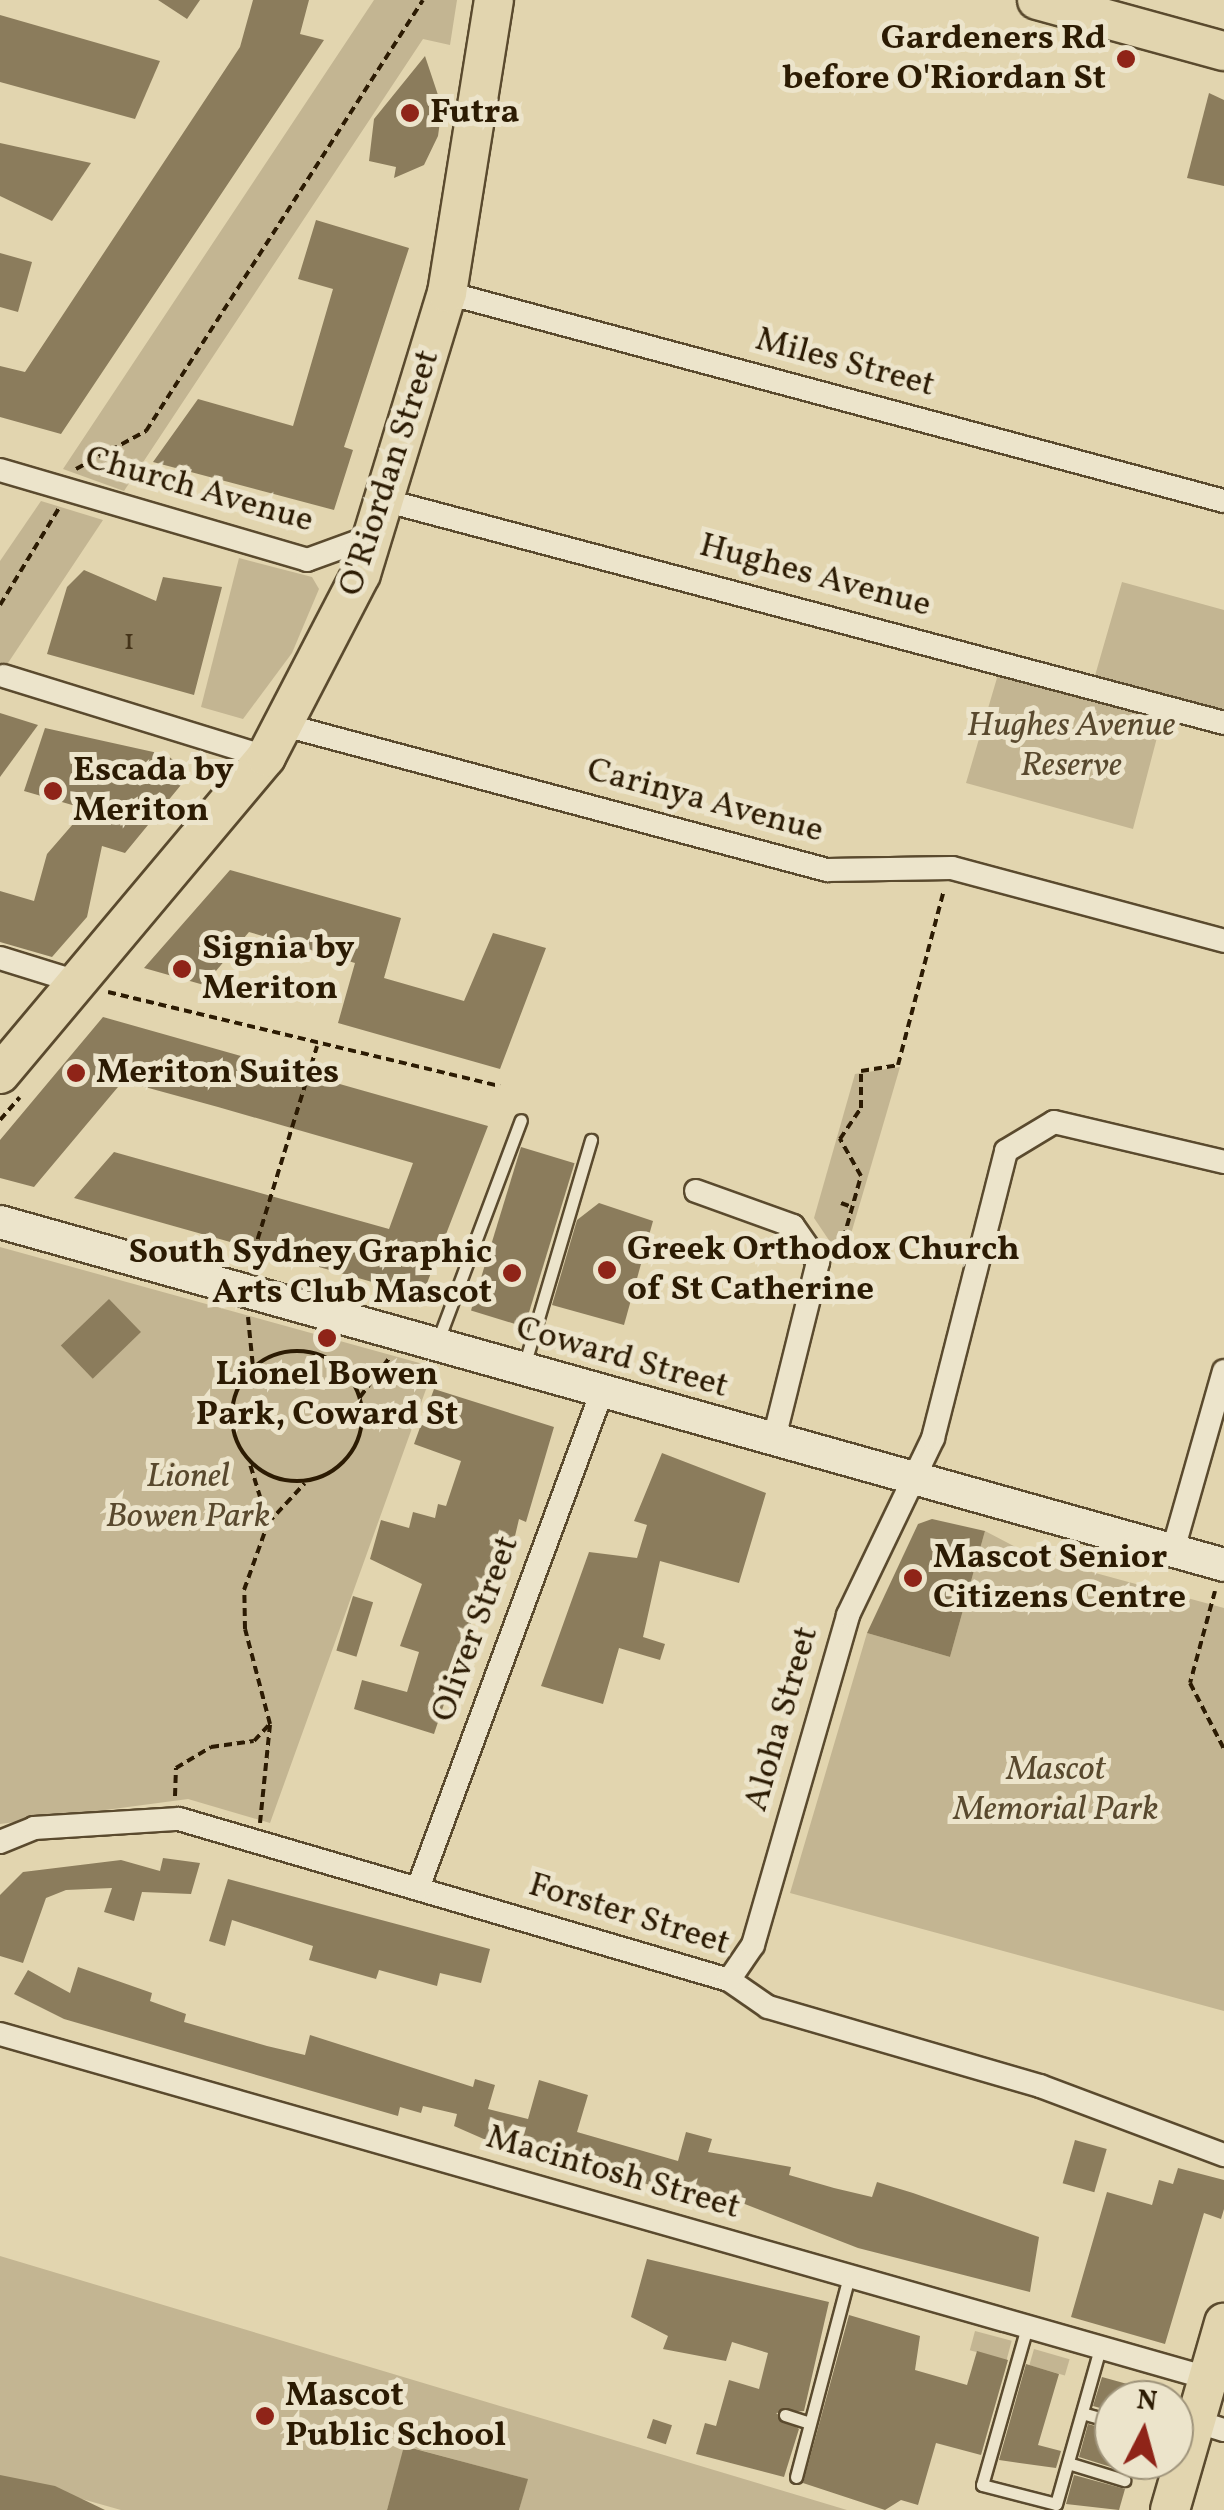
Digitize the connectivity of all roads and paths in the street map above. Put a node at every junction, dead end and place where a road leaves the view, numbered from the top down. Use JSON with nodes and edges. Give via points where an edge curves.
{"nodes":[{"id":1,"x":423,"y":0,"type":"edge"},
{"id":2,"x":494,"y":0,"type":"edge"},
{"id":3,"x":1037,"y":0,"type":"edge"},
{"id":4,"x":1224,"y":51,"type":"edge"},
{"id":5,"x":447,"y":293,"type":"junction"},
{"id":6,"x":0,"y":470,"type":"edge"},
{"id":7,"x":63,"y":488,"type":"junction"},
{"id":8,"x":1224,"y":501,"type":"edge"},
{"id":9,"x":381,"y":518,"type":"junction"},
{"id":10,"x":0,"y":605,"type":"edge"},
{"id":11,"x":4,"y":676,"type":"dead end"},
{"id":12,"x":1224,"y":723,"type":"edge"},
{"id":13,"x":288,"y":726,"type":"junction"},
{"id":14,"x":266,"y":757,"type":"junction"},
{"id":15,"x":944,"y":890,"type":"dead end"},
{"id":16,"x":1224,"y":942,"type":"edge"},
{"id":17,"x":0,"y":958,"type":"edge"},
{"id":18,"x":93,"y":987,"type":"junction"},
{"id":19,"x":317,"y":1046,"type":"junction"},
{"id":20,"x":0,"y":1074,"type":"edge"},
{"id":21,"x":500,"y":1086,"type":"dead end"},
{"id":22,"x":521,"y":1120,"type":"dead end"},
{"id":23,"x":591,"y":1140,"type":"dead end"},
{"id":24,"x":840,"y":1148,"type":"junction"},
{"id":25,"x":848,"y":1150,"type":"dead end"},
{"id":26,"x":1224,"y":1162,"type":"edge"},
{"id":27,"x":696,"y":1191,"type":"dead end"},
{"id":28,"x":841,"y":1204,"type":"dead end"},
{"id":29,"x":852,"y":1207,"type":"junction"},
{"id":30,"x":2,"y":1222,"type":"edge"},
{"id":31,"x":840,"y":1250,"type":"dead end"},
{"id":32,"x":250,"y":1264,"type":"dead end"},
{"id":33,"x":248,"y":1316,"type":"dead end"},
{"id":34,"x":316,"y":1337,"type":"dead end"},
{"id":35,"x":436,"y":1347,"type":"junction"},
{"id":36,"x":312,"y":1352,"type":"junction"},
{"id":37,"x":390,"y":1357,"type":"dead end"},
{"id":38,"x":254,"y":1367,"type":"junction"},
{"id":39,"x":522,"y":1372,"type":"junction"},
{"id":40,"x":1224,"y":1372,"type":"edge"},
{"id":41,"x":600,"y":1394,"type":"junction"},
{"id":42,"x":360,"y":1397,"type":"junction"},
{"id":43,"x":773,"y":1442,"type":"junction"},
{"id":44,"x":250,"y":1461,"type":"junction"},
{"id":45,"x":307,"y":1481,"type":"junction"},
{"id":46,"x":912,"y":1481,"type":"junction"},
{"id":47,"x":268,"y":1523,"type":"junction"},
{"id":48,"x":1174,"y":1550,"type":"junction"},
{"id":49,"x":1224,"y":1565,"type":"edge"},
{"id":50,"x":270,"y":1724,"type":"junction"},
{"id":51,"x":1224,"y":1749,"type":"edge"},
{"id":52,"x":179,"y":1819,"type":"junction"},
{"id":53,"x":0,"y":1842,"type":"edge"},
{"id":54,"x":256,"y":1842,"type":"junction"},
{"id":55,"x":418,"y":1888,"type":"junction"},
{"id":56,"x":729,"y":1980,"type":"junction"},
{"id":57,"x":0,"y":2034,"type":"edge"},
{"id":58,"x":1224,"y":2155,"type":"edge"},
{"id":59,"x":849,"y":2277,"type":"junction"},
{"id":60,"x":1224,"y":2323,"type":"edge"},
{"id":61,"x":1027,"y":2327,"type":"junction"},
{"id":62,"x":1100,"y":2348,"type":"junction"},
{"id":63,"x":1218,"y":2407,"type":"edge"},
{"id":64,"x":1082,"y":2412,"type":"junction"},
{"id":65,"x":786,"y":2415,"type":"dead end"},
{"id":66,"x":1094,"y":2416,"type":"edge"},
{"id":67,"x":810,"y":2423,"type":"junction"},
{"id":68,"x":1068,"y":2463,"type":"junction"},
{"id":69,"x":1094,"y":2471,"type":"edge"},
{"id":70,"x":796,"y":2477,"type":"dead end"},
{"id":71,"x":1170,"y":2510,"type":"edge"},
{"id":72,"x":1191,"y":2510,"type":"edge"}],
"edges":[{"from":1,"to":7,"type":"path","via":[[146,431],[82,462]]},
{"from":2,"to":5,"type":"main road","name":"O'Riordan Street"},
{"from":3,"to":4,"type":"main road"},
{"from":5,"to":8,"type":"street","name":"Miles Street"},
{"from":5,"to":9,"type":"main road","name":"O'Riordan Street"},
{"from":6,"to":7,"type":"street","name":"Church Avenue"},
{"from":7,"to":9,"type":"street","name":"Church Avenue","via":[[308,560]]},
{"from":7,"to":10,"type":"path","via":[[58,520]]},
{"from":9,"to":12,"type":"street","name":"Hughes Avenue"},
{"from":9,"to":13,"type":"main road","name":"O'Riordan Street"},
{"from":11,"to":14,"type":"street"},
{"from":13,"to":14,"type":"main road","name":"O'Riordan Street"},
{"from":13,"to":16,"type":"street","name":"Carinya Avenue","via":[[827,870],[952,868]]},
{"from":14,"to":18,"type":"main road","name":"O'Riordan Street"},
{"from":15,"to":24,"type":"path","via":[[898,1066],[861,1071],[861,1108]]},
{"from":17,"to":18,"type":"street"},
{"from":18,"to":19,"type":"path"},
{"from":18,"to":20,"type":"main road","name":"O'Riordan Street"},
{"from":19,"to":21,"type":"path"},
{"from":19,"to":32,"type":"path"},
{"from":22,"to":35,"type":"lane"},
{"from":23,"to":39,"type":"lane"},
{"from":24,"to":25,"type":"path"},
{"from":24,"to":29,"type":"path","via":[[861,1176]]},
{"from":26,"to":46,"type":"street","name":"Aloha Street","via":[[1054,1122],[1006,1152],[934,1438]]},
{"from":27,"to":43,"type":"street","via":[[793,1226],[818,1262]]},
{"from":28,"to":29,"type":"path"},
{"from":29,"to":31,"type":"path"},
{"from":30,"to":35,"type":"street","name":"Coward Street"},
{"from":33,"to":38,"type":"path"},
{"from":34,"to":36,"type":"path"},
{"from":35,"to":39,"type":"street","name":"Coward Street"},
{"from":36,"to":38,"type":"path"},
{"from":36,"to":42,"type":"path","via":[[342,1369]]},
{"from":37,"to":42,"type":"path"},
{"from":38,"to":44,"type":"path","via":[[232,1424]]},
{"from":39,"to":41,"type":"street","name":"Coward Street"},
{"from":40,"to":48,"type":"street"},
{"from":41,"to":43,"type":"street","name":"Coward Street"},
{"from":41,"to":55,"type":"street","name":"Oliver Street"},
{"from":42,"to":45,"type":"path","via":[[359,1441],[338,1467]]},
{"from":43,"to":46,"type":"street","name":"Coward Street"},
{"from":44,"to":45,"type":"path"},
{"from":44,"to":47,"type":"path"},
{"from":45,"to":47,"type":"path"},
{"from":46,"to":48,"type":"street","name":"Coward Street"},
{"from":46,"to":56,"type":"street","name":"Aloha Street","via":[[848,1615],[753,1946]]},
{"from":47,"to":50,"type":"path","via":[[244,1590]]},
{"from":48,"to":49,"type":"street","name":"Coward Street"},
{"from":49,"to":51,"type":"path","via":[[1190,1683]]},
{"from":50,"to":52,"type":"path","via":[[254,1741],[211,1747],[176,1768]]},
{"from":50,"to":54,"type":"path","via":[[273,1763]]},
{"from":52,"to":53,"type":"street","name":"Forster Street","via":[[34,1828]]},
{"from":52,"to":54,"type":"street","name":"Forster Street"},
{"from":54,"to":55,"type":"street","name":"Forster Street"},
{"from":55,"to":56,"type":"street","name":"Forster Street"},
{"from":56,"to":58,"type":"street","name":"Forster Street","via":[[768,2006],[1040,2086]]},
{"from":57,"to":59,"type":"street","name":"Macintosh Street"},
{"from":59,"to":61,"type":"street","name":"Macintosh Street"},
{"from":59,"to":67,"type":"lane"},
{"from":60,"to":63,"type":"main road"},
{"from":61,"to":62,"type":"street","name":"Macintosh Street"},
{"from":61,"to":68,"type":"lane","via":[[982,2485],[1056,2504]]},
{"from":62,"to":63,"type":"street","name":"Macintosh Street"},
{"from":62,"to":64,"type":"lane"},
{"from":63,"to":71,"type":"main road"},
{"from":63,"to":72,"type":"main road"},
{"from":64,"to":66,"type":"lane"},
{"from":64,"to":68,"type":"lane"},
{"from":65,"to":67,"type":"lane"},
{"from":67,"to":70,"type":"lane"},
{"from":68,"to":69,"type":"lane"}]}
